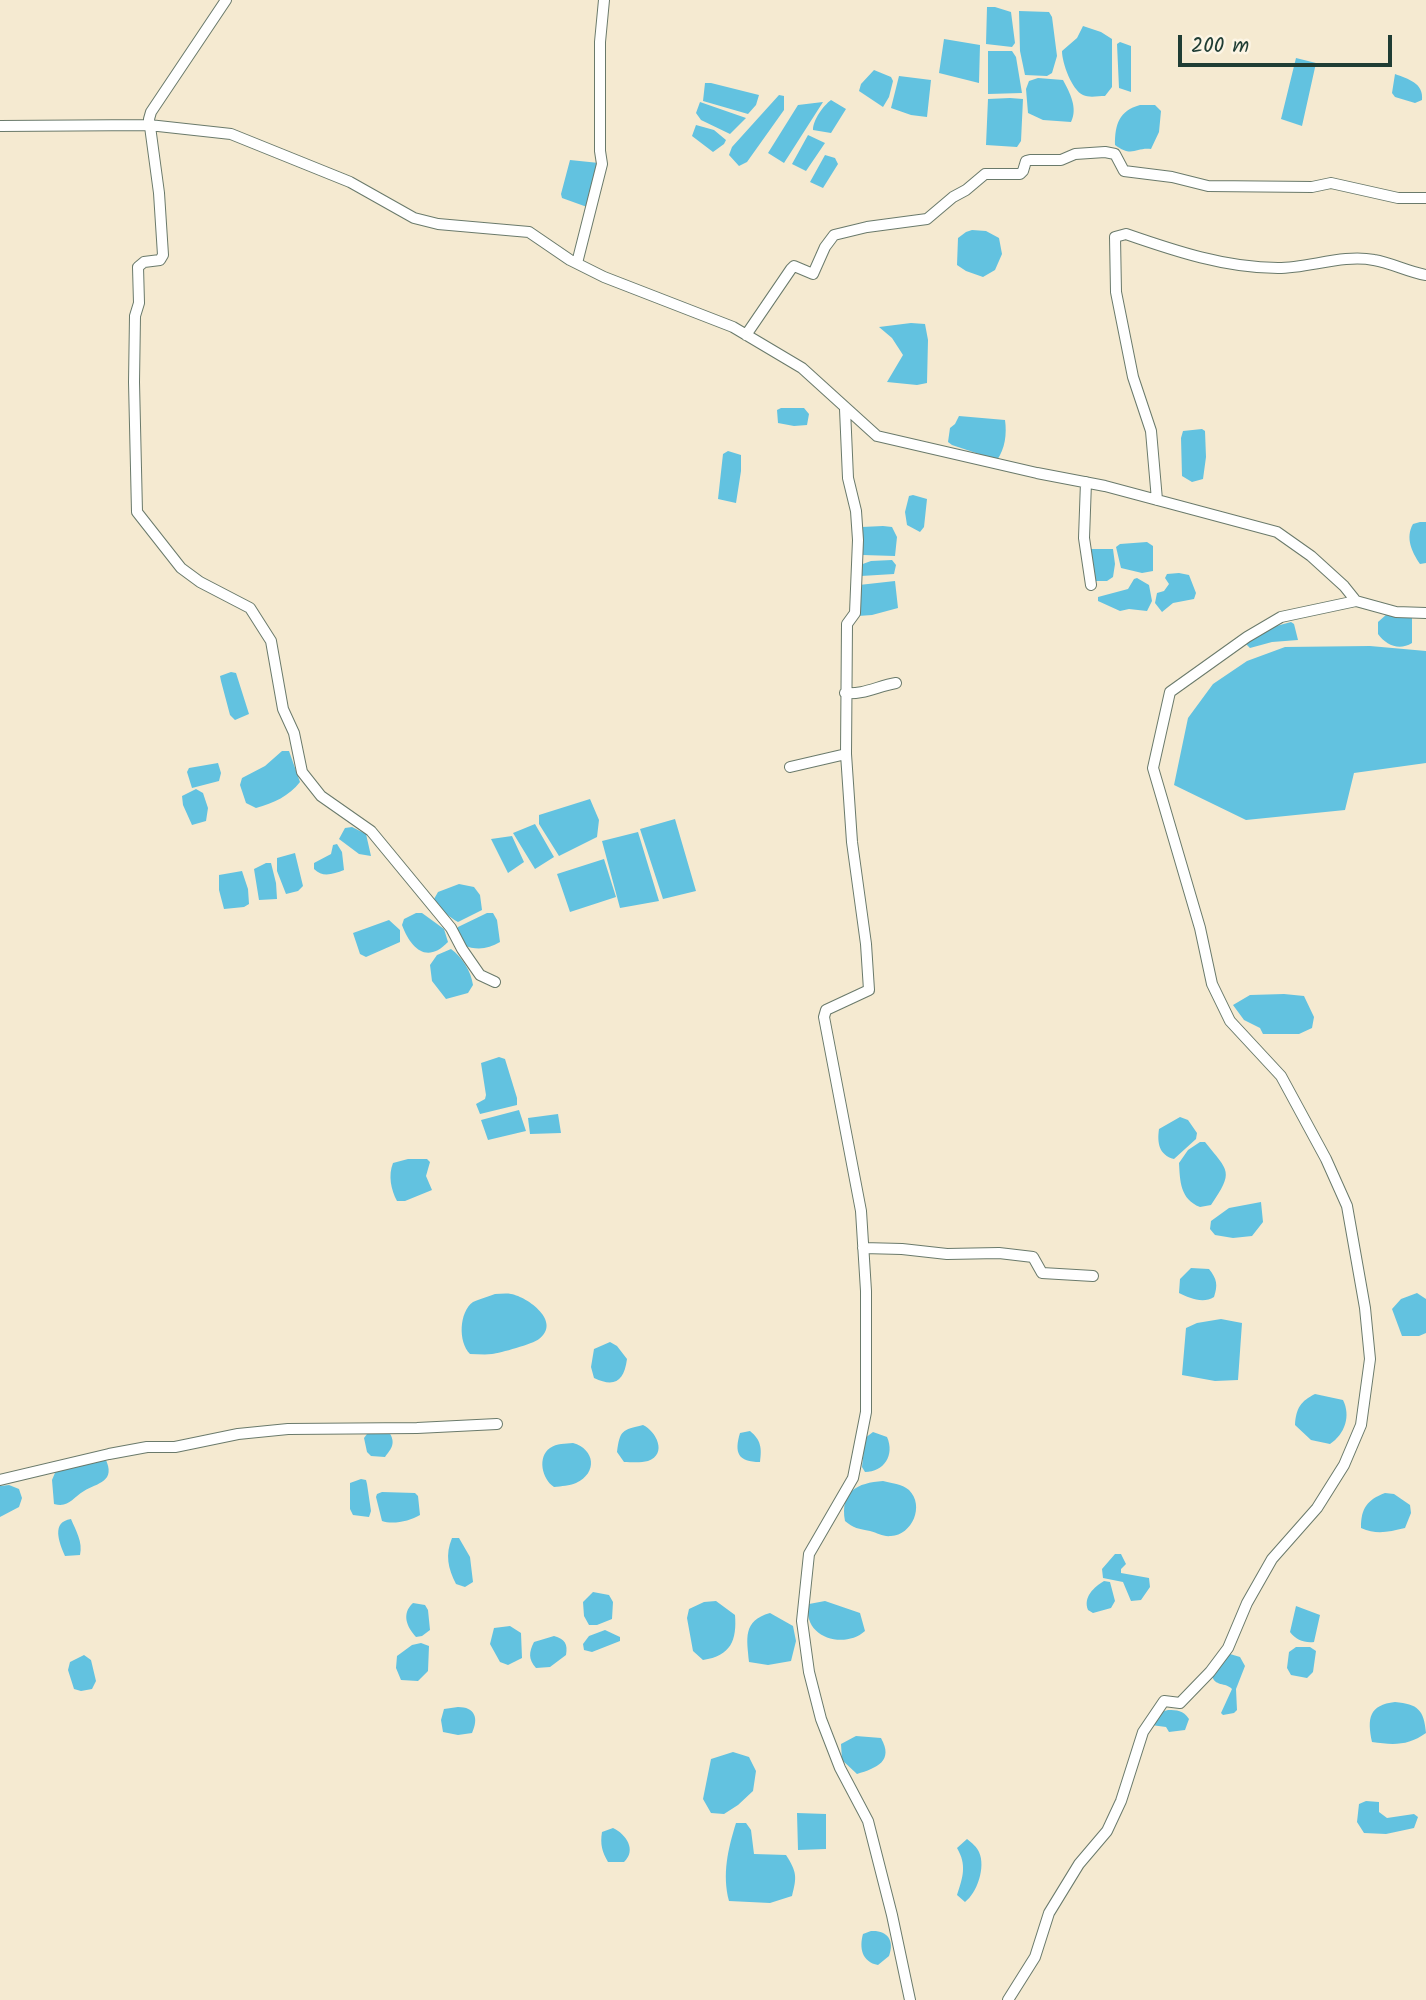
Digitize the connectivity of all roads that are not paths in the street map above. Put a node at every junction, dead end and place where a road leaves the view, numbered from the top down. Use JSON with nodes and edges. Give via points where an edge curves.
{"nodes":[{"id":1,"x":226,"y":0,"type":"edge"},
{"id":2,"x":604,"y":0,"type":"edge"},
{"id":3,"x":149,"y":125,"type":"junction"},
{"id":4,"x":0,"y":126,"type":"edge"},
{"id":5,"x":1426,"y":198,"type":"edge"},
{"id":6,"x":577,"y":264,"type":"junction"},
{"id":7,"x":1426,"y":275,"type":"edge"},
{"id":8,"x":746,"y":334,"type":"junction"},
{"id":9,"x":845,"y":409,"type":"junction"},
{"id":10,"x":1086,"y":482,"type":"junction"},
{"id":11,"x":1157,"y":500,"type":"junction"},
{"id":12,"x":1091,"y":585,"type":"dead end"},
{"id":13,"x":1356,"y":601,"type":"junction"},
{"id":14,"x":1426,"y":613,"type":"edge"},
{"id":15,"x":896,"y":683,"type":"dead end"},
{"id":16,"x":845,"y":693,"type":"junction"},
{"id":17,"x":846,"y":754,"type":"junction"},
{"id":18,"x":790,"y":767,"type":"dead end"},
{"id":19,"x":495,"y":982,"type":"dead end"},
{"id":20,"x":863,"y":1248,"type":"junction"},
{"id":21,"x":1093,"y":1276,"type":"dead end"},
{"id":22,"x":497,"y":1424,"type":"dead end"},
{"id":23,"x":0,"y":1480,"type":"edge"},
{"id":24,"x":910,"y":2000,"type":"edge"},
{"id":25,"x":1008,"y":2000,"type":"edge"}],
"edges":[{"from":1,"to":3,"type":"street","via":[[151,112]]},
{"from":2,"to":6,"type":"street","via":[[600,42],[603,164]]},
{"from":3,"to":4,"type":"street"},
{"from":3,"to":6,"type":"street","via":[[231,134],[350,182],[414,218],[529,232]]},
{"from":3,"to":19,"type":"street","via":[[163,254],[160,260],[138,267],[134,382],[137,512],[181,568],[250,608],[271,641],[280,695],[302,772],[321,796],[371,831],[451,928],[480,975]]},
{"from":5,"to":8,"type":"street","via":[[1398,198],[1331,183],[1312,187],[1208,186],[1124,171],[1115,154],[1105,152],[1030,160],[1020,174],[985,174],[928,219],[834,236],[813,274],[794,266],[791,269]]},
{"from":6,"to":8,"type":"street"},
{"from":7,"to":11,"type":"street","via":[[1354,259],[1253,267],[1196,256],[1126,234],[1115,237],[1116,292],[1133,377],[1151,431]]},
{"from":8,"to":9,"type":"street","via":[[802,368]]},
{"from":9,"to":10,"type":"street","via":[[877,436]]},
{"from":9,"to":16,"type":"street","via":[[848,478],[858,540],[855,613],[847,624]]},
{"from":10,"to":11,"type":"street"},
{"from":10,"to":12,"type":"street","via":[[1084,538]]},
{"from":11,"to":13,"type":"street","via":[[1277,532],[1311,556]]},
{"from":13,"to":14,"type":"street","via":[[1396,612]]},
{"from":13,"to":25,"type":"street","via":[[1281,617],[1170,692],[1153,768],[1212,984],[1230,1021],[1281,1076],[1348,1206],[1370,1359],[1361,1425],[1344,1465],[1317,1508],[1272,1559],[1228,1648],[1180,1703],[1164,1701],[1143,1732],[1107,1831],[1079,1864],[1049,1913],[1035,1957]]},
{"from":15,"to":16,"type":"street"},
{"from":16,"to":17,"type":"street"},
{"from":17,"to":18,"type":"street"},
{"from":17,"to":20,"type":"street","via":[[869,990],[827,1010],[824,1017],[861,1211]]},
{"from":20,"to":21,"type":"street","via":[[1033,1257],[1042,1273]]},
{"from":20,"to":24,"type":"street","via":[[866,1412],[853,1478],[809,1554],[802,1621],[821,1719],[868,1821]]},
{"from":22,"to":23,"type":"street","via":[[239,1434],[109,1454]]}]}
